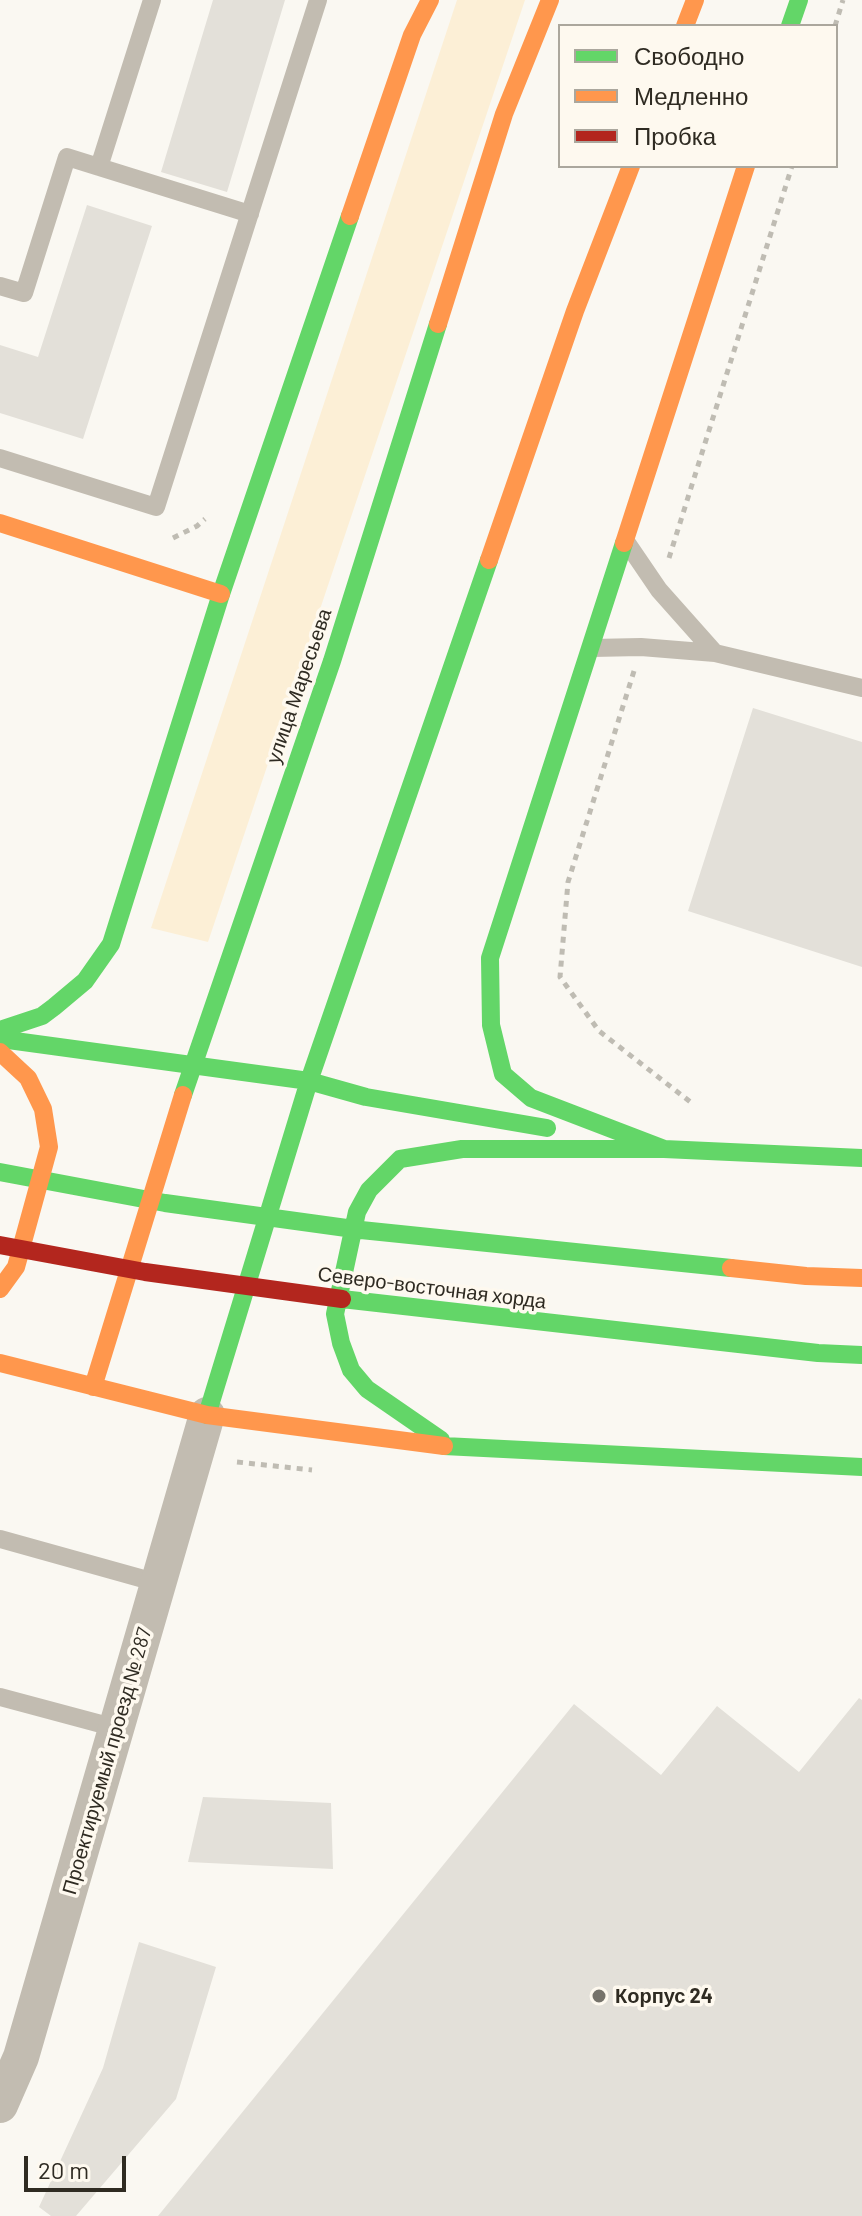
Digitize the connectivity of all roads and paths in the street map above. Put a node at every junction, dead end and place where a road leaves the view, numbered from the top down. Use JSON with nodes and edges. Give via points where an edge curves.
{"nodes":[{"id":1,"x":152,"y":0,"type":"edge"},
{"id":2,"x":318,"y":0,"type":"edge"},
{"id":3,"x":430,"y":0,"type":"edge"},
{"id":4,"x":550,"y":0,"type":"edge"},
{"id":5,"x":695,"y":0,"type":"edge"},
{"id":6,"x":799,"y":0,"type":"edge"},
{"id":7,"x":843,"y":0,"type":"edge"},
{"id":8,"x":686,"y":24,"type":"edge"},
{"id":9,"x":791,"y":24,"type":"edge"},
{"id":10,"x":836,"y":24,"type":"edge"},
{"id":11,"x":99,"y":167,"type":"junction"},
{"id":12,"x":630,"y":168,"type":"edge"},
{"id":13,"x":745,"y":168,"type":"edge"},
{"id":14,"x":791,"y":168,"type":"edge"},
{"id":15,"x":250,"y":214,"type":"junction"},
{"id":16,"x":0,"y":286,"type":"edge"},
{"id":17,"x":0,"y":458,"type":"edge"},
{"id":18,"x":207,"y":518,"type":"dead end"},
{"id":19,"x":0,"y":523,"type":"edge"},
{"id":20,"x":162,"y":540,"type":"dead end"},
{"id":21,"x":626,"y":541,"type":"junction"},
{"id":22,"x":659,"y":590,"type":"junction"},
{"id":23,"x":221,"y":594,"type":"junction"},
{"id":24,"x":641,"y":647,"type":"junction"},
{"id":25,"x":592,"y":648,"type":"junction"},
{"id":26,"x":715,"y":653,"type":"junction"},
{"id":27,"x":862,"y":688,"type":"edge"},
{"id":28,"x":0,"y":1030,"type":"edge"},
{"id":29,"x":0,"y":1039,"type":"edge"},
{"id":30,"x":0,"y":1052,"type":"edge"},
{"id":31,"x":193,"y":1066,"type":"junction"},
{"id":32,"x":309,"y":1081,"type":"junction"},
{"id":33,"x":693,"y":1104,"type":"dead end"},
{"id":34,"x":664,"y":1149,"type":"junction"},
{"id":35,"x":862,"y":1158,"type":"edge"},
{"id":36,"x":0,"y":1172,"type":"edge"},
{"id":37,"x":0,"y":1245,"type":"edge"},
{"id":38,"x":862,"y":1278,"type":"edge"},
{"id":39,"x":0,"y":1289,"type":"edge"},
{"id":40,"x":862,"y":1355,"type":"edge"},
{"id":41,"x":0,"y":1363,"type":"edge"},
{"id":42,"x":93,"y":1387,"type":"junction"},
{"id":43,"x":207,"y":1415,"type":"junction"},
{"id":44,"x":451,"y":1447,"type":"junction"},
{"id":45,"x":862,"y":1467,"type":"edge"},
{"id":46,"x":0,"y":1539,"type":"edge"},
{"id":47,"x":158,"y":1583,"type":"junction"},
{"id":48,"x":0,"y":1697,"type":"edge"},
{"id":49,"x":116,"y":1728,"type":"junction"},
{"id":50,"x":0,"y":2105,"type":"edge"}],
"edges":[{"from":1,"to":11,"type":"lane"},
{"from":2,"to":15,"type":"lane"},
{"from":3,"to":23,"type":"main road","via":[[412,35]]},
{"from":4,"to":31,"type":"main road","name":"улица Маресьева","via":[[504,114],[332,661]]},
{"from":5,"to":8,"type":"main road"},
{"from":6,"to":9,"type":"main road"},
{"from":7,"to":10,"type":"path"},
{"from":11,"to":15,"type":"lane"},
{"from":11,"to":16,"type":"lane","via":[[67,157],[24,293]]},
{"from":12,"to":32,"type":"main road","via":[[575,311]]},
{"from":13,"to":21,"type":"main road"},
{"from":14,"to":22,"type":"path"},
{"from":15,"to":17,"type":"lane","via":[[156,507]]},
{"from":18,"to":20,"type":"path"},
{"from":19,"to":23,"type":"main road"},
{"from":21,"to":22,"type":"lane"},
{"from":21,"to":25,"type":"main road"},
{"from":22,"to":26,"type":"lane"},
{"from":23,"to":28,"type":"main road","via":[[111,944],[85,981],[54,1007]]},
{"from":24,"to":25,"type":"lane"},
{"from":24,"to":26,"type":"lane"},
{"from":24,"to":33,"type":"path","via":[[568,882],[560,977],[599,1031]]},
{"from":25,"to":34,"type":"main road","via":[[490,958],[491,1025],[503,1074],[531,1098]]},
{"from":26,"to":27,"type":"lane"},
{"from":29,"to":31,"type":"main road"},
{"from":30,"to":39,"type":"main road","via":[[28,1078],[43,1109],[49,1147],[16,1267]]},
{"from":31,"to":32,"type":"main road"},
{"from":31,"to":42,"type":"main road","name":"улица Маресьева"},
{"from":32,"to":34,"type":"main road","via":[[366,1097]]},
{"from":32,"to":43,"type":"main road"},
{"from":34,"to":35,"type":"main road"},
{"from":34,"to":44,"type":"main road","via":[[462,1149],[400,1159],[369,1190],[357,1212],[335,1314],[341,1343],[351,1370],[367,1389]]},
{"from":36,"to":38,"type":"main road","via":[[180,1205],[361,1230]]},
{"from":37,"to":40,"type":"main road","name":"Северо-восточная хорда","via":[[145,1272],[487,1317]]},
{"from":41,"to":42,"type":"main road"},
{"from":42,"to":43,"type":"main road"},
{"from":43,"to":44,"type":"main road"},
{"from":43,"to":47,"type":"street","name":"Проектируемый проезд № 287"},
{"from":44,"to":45,"type":"main road"},
{"from":46,"to":47,"type":"lane"},
{"from":47,"to":49,"type":"street","name":"Проектируемый проезд № 287"},
{"from":48,"to":49,"type":"lane"},
{"from":49,"to":50,"type":"street","name":"Проектируемый проезд № 287","via":[[21,2057]]}]}
